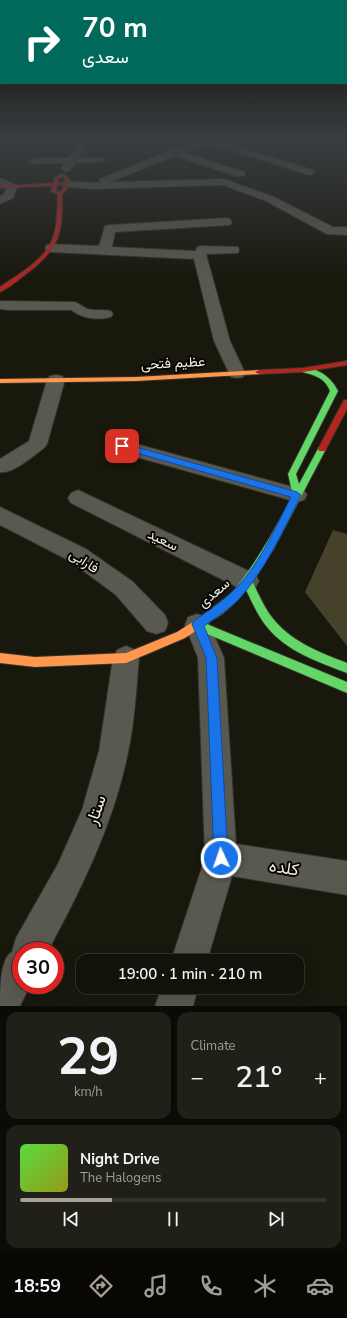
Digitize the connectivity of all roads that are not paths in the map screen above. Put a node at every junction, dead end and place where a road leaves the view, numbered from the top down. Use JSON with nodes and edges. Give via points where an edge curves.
{"nodes":[{"id":1,"x":61,"y":186,"type":"edge"},
{"id":2,"x":0,"y":187,"type":"edge"},
{"id":3,"x":12,"y":187,"type":"joint"},
{"id":4,"x":73,"y":187,"type":"edge"},
{"id":5,"x":90,"y":187,"type":"edge"},
{"id":6,"x":238,"y":187,"type":"edge"},
{"id":7,"x":0,"y":201,"type":"edge"},
{"id":8,"x":226,"y":221,"type":"dead end"},
{"id":9,"x":202,"y":224,"type":"junction"},
{"id":10,"x":347,"y":231,"type":"edge"},
{"id":11,"x":51,"y":248,"type":"junction"},
{"id":12,"x":105,"y":250,"type":"junction"},
{"id":13,"x":233,"y":250,"type":"dead end"},
{"id":14,"x":201,"y":252,"type":"junction"},
{"id":15,"x":0,"y":290,"type":"edge"},
{"id":16,"x":0,"y":305,"type":"edge"},
{"id":17,"x":106,"y":314,"type":"dead end"},
{"id":18,"x":347,"y":363,"type":"edge"},
{"id":19,"x":303,"y":370,"type":"junction"},
{"id":20,"x":237,"y":373,"type":"junction"},
{"id":21,"x":56,"y":380,"type":"junction"},
{"id":22,"x":0,"y":381,"type":"edge"},
{"id":23,"x":347,"y":402,"type":"edge"},
{"id":24,"x":122,"y":446,"type":"dead end"},
{"id":25,"x":4,"y":466,"type":"dead end"},
{"id":26,"x":297,"y":495,"type":"junction"},
{"id":27,"x":78,"y":498,"type":"dead end"},
{"id":28,"x":0,"y":515,"type":"edge"},
{"id":29,"x":247,"y":581,"type":"junction"},
{"id":30,"x":156,"y":622,"type":"dead end"},
{"id":31,"x":197,"y":624,"type":"junction"},
{"id":32,"x":296,"y":644,"type":"junction"},
{"id":33,"x":0,"y":658,"type":"edge"},
{"id":34,"x":126,"y":658,"type":"junction"},
{"id":35,"x":289,"y":664,"type":"junction"},
{"id":36,"x":347,"y":668,"type":"edge"},
{"id":37,"x":347,"y":688,"type":"edge"},
{"id":38,"x":221,"y":858,"type":"junction"},
{"id":39,"x":347,"y":878,"type":"edge"},
{"id":40,"x":34,"y":942,"type":"edge"},
{"id":41,"x":191,"y":954,"type":"edge"},
{"id":42,"x":12,"y":983,"type":"edge"},
{"id":43,"x":178,"y":994,"type":"edge"},
{"id":44,"x":0,"y":1005,"type":"edge"},
{"id":45,"x":174,"y":1006,"type":"edge"}],
"edges":[{"from":1,"to":11,"type":"main road","via":[[60,214]]},
{"from":2,"to":3,"type":"main road"},
{"from":3,"to":7,"type":"street","via":[[9,196]]},
{"from":4,"to":5,"type":"street"},
{"from":6,"to":10,"type":"street","via":[[270,198],[331,231]]},
{"from":8,"to":9,"type":"street"},
{"from":9,"to":12,"type":"street","via":[[109,228]]},
{"from":9,"to":14,"type":"street"},
{"from":11,"to":12,"type":"street"},
{"from":11,"to":15,"type":"main road"},
{"from":12,"to":14,"type":"street"},
{"from":13,"to":14,"type":"street"},
{"from":14,"to":20,"type":"street","via":[[222,341]]},
{"from":16,"to":17,"type":"street","via":[[74,306],[84,313]]},
{"from":18,"to":19,"type":"main road","name":"عظیم فتحی"},
{"from":19,"to":20,"type":"main road","name":"عظیم فتحی"},
{"from":19,"to":26,"type":"main road","via":[[329,378],[334,391],[292,474]]},
{"from":20,"to":21,"type":"main road","name":"عظیم فتحی","via":[[136,379]]},
{"from":21,"to":22,"type":"main road","name":"عظیم فتحی"},
{"from":21,"to":25,"type":"street","via":[[37,444]]},
{"from":23,"to":26,"type":"main road","name":"سعدی"},
{"from":24,"to":26,"type":"street"},
{"from":26,"to":29,"type":"main road","name":"سعدی","via":[[270,547]]},
{"from":27,"to":29,"type":"street","name":"سعید"},
{"from":28,"to":30,"type":"street","name":"فارابی","via":[[78,555],[124,588]]},
{"from":29,"to":31,"type":"main road","name":"سعدی","via":[[236,596]]},
{"from":29,"to":32,"type":"main road","via":[[275,629]]},
{"from":31,"to":34,"type":"main road","name":"سعدی","via":[[181,635]]},
{"from":31,"to":35,"type":"main road"},
{"from":31,"to":38,"type":"street","via":[[211,658]]},
{"from":32,"to":35,"type":"main road","via":[[286,652]]},
{"from":32,"to":36,"type":"main road"},
{"from":33,"to":34,"type":"main road","name":"سعدی","via":[[35,662]]},
{"from":34,"to":40,"type":"street","name":"ستار","via":[[114,751],[97,811],[70,876]]},
{"from":35,"to":37,"type":"main road"},
{"from":38,"to":39,"type":"street","name":"کلده"},
{"from":38,"to":41,"type":"street"},
{"from":42,"to":44,"type":"street"},
{"from":43,"to":45,"type":"street"}]}
